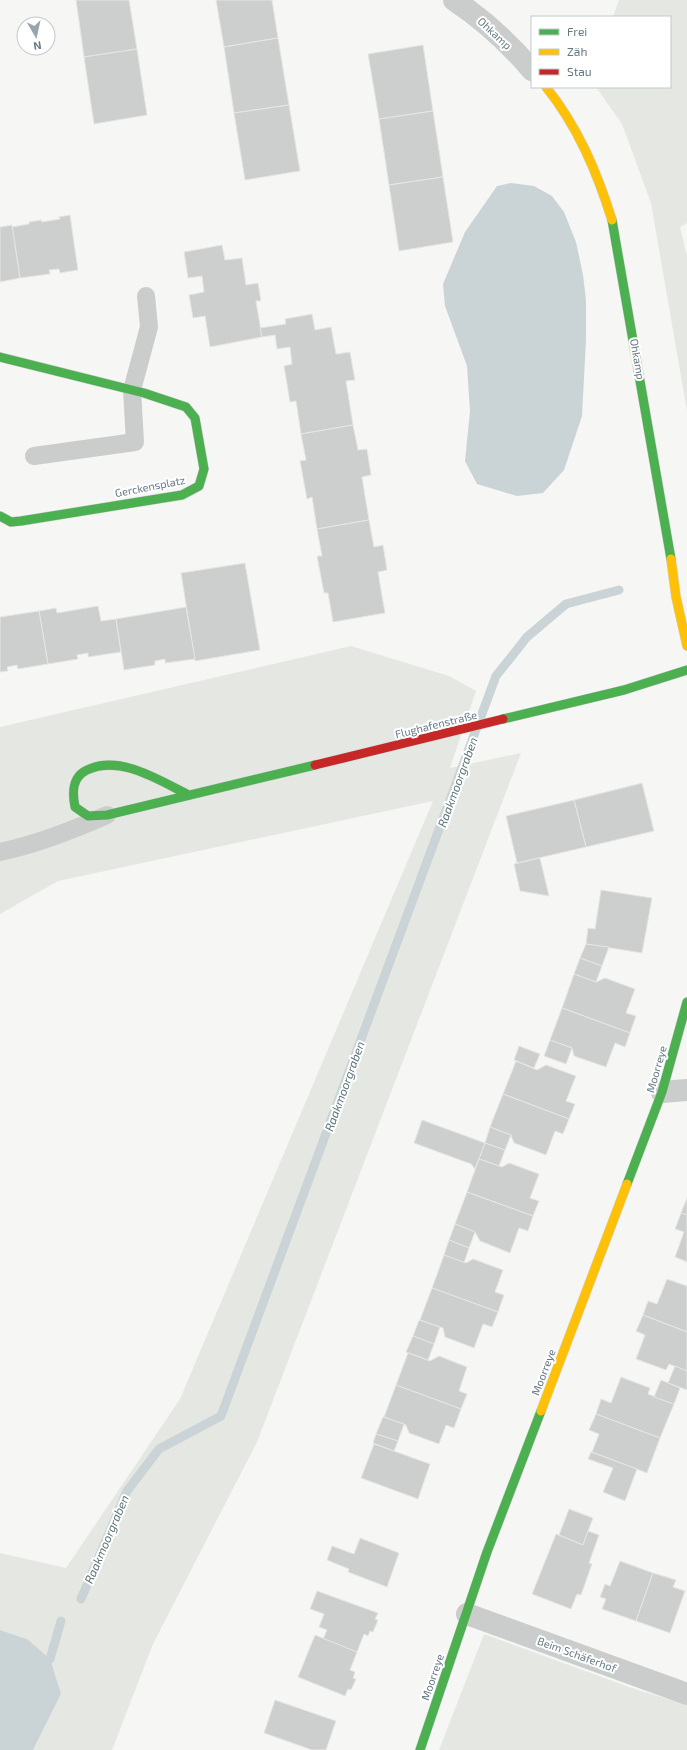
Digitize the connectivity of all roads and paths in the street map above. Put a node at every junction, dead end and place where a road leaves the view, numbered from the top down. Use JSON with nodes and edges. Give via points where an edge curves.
{"nodes":[{"id":1,"x":454,"y":0,"type":"edge"},
{"id":2,"x":531,"y":69,"type":"edge"},
{"id":3,"x":547,"y":88,"type":"edge"},
{"id":4,"x":146,"y":296,"type":"dead end"},
{"id":5,"x":0,"y":358,"type":"edge"},
{"id":6,"x":132,"y":390,"type":"junction"},
{"id":7,"x":34,"y":456,"type":"dead end"},
{"id":8,"x":0,"y":516,"type":"edge"},
{"id":9,"x":687,"y":646,"type":"edge"},
{"id":10,"x":687,"y":670,"type":"edge"},
{"id":11,"x":189,"y":795,"type":"junction"},
{"id":12,"x":107,"y":815,"type":"junction"},
{"id":13,"x":0,"y":852,"type":"edge"},
{"id":14,"x":687,"y":1002,"type":"edge"},
{"id":15,"x":687,"y":1090,"type":"edge"},
{"id":16,"x":662,"y":1092,"type":"junction"},
{"id":17,"x":466,"y":1614,"type":"junction"},
{"id":18,"x":687,"y":1694,"type":"edge"},
{"id":19,"x":420,"y":1750,"type":"edge"}],
"edges":[{"from":1,"to":2,"type":"street","name":"Ohkamp","via":[[476,15]]},
{"from":3,"to":9,"type":"street","name":"Ohkamp","via":[[582,141],[599,180],[614,227],[666,523],[676,597]]},
{"from":4,"to":6,"type":"lane","via":[[149,327]]},
{"from":5,"to":6,"type":"street","name":"Gerckensplatz"},
{"from":6,"to":7,"type":"lane","via":[[135,442]]},
{"from":6,"to":8,"type":"street","name":"Gerckensplatz","via":[[179,403],[191,412],[197,428],[204,469],[199,486],[182,495],[21,521],[11,522]]},
{"from":10,"to":11,"type":"street","name":"Flughafenstraße","via":[[624,690]]},
{"from":11,"to":12,"type":"street","name":"Flughafenstraße"},
{"from":11,"to":12,"type":"street","name":"Flughafenstraße","via":[[129,769],[111,764],[89,768],[77,777],[75,782],[72,792],[75,807],[88,816]]},
{"from":12,"to":13,"type":"lane","via":[[66,834]]},
{"from":14,"to":16,"type":"street","name":"Moorreye"},
{"from":15,"to":16,"type":"street"},
{"from":16,"to":17,"type":"street","name":"Moorreye","via":[[487,1552]]},
{"from":17,"to":18,"type":"street","name":"Beim Schäferhof"},
{"from":17,"to":19,"type":"street","name":"Moorreye"}]}
